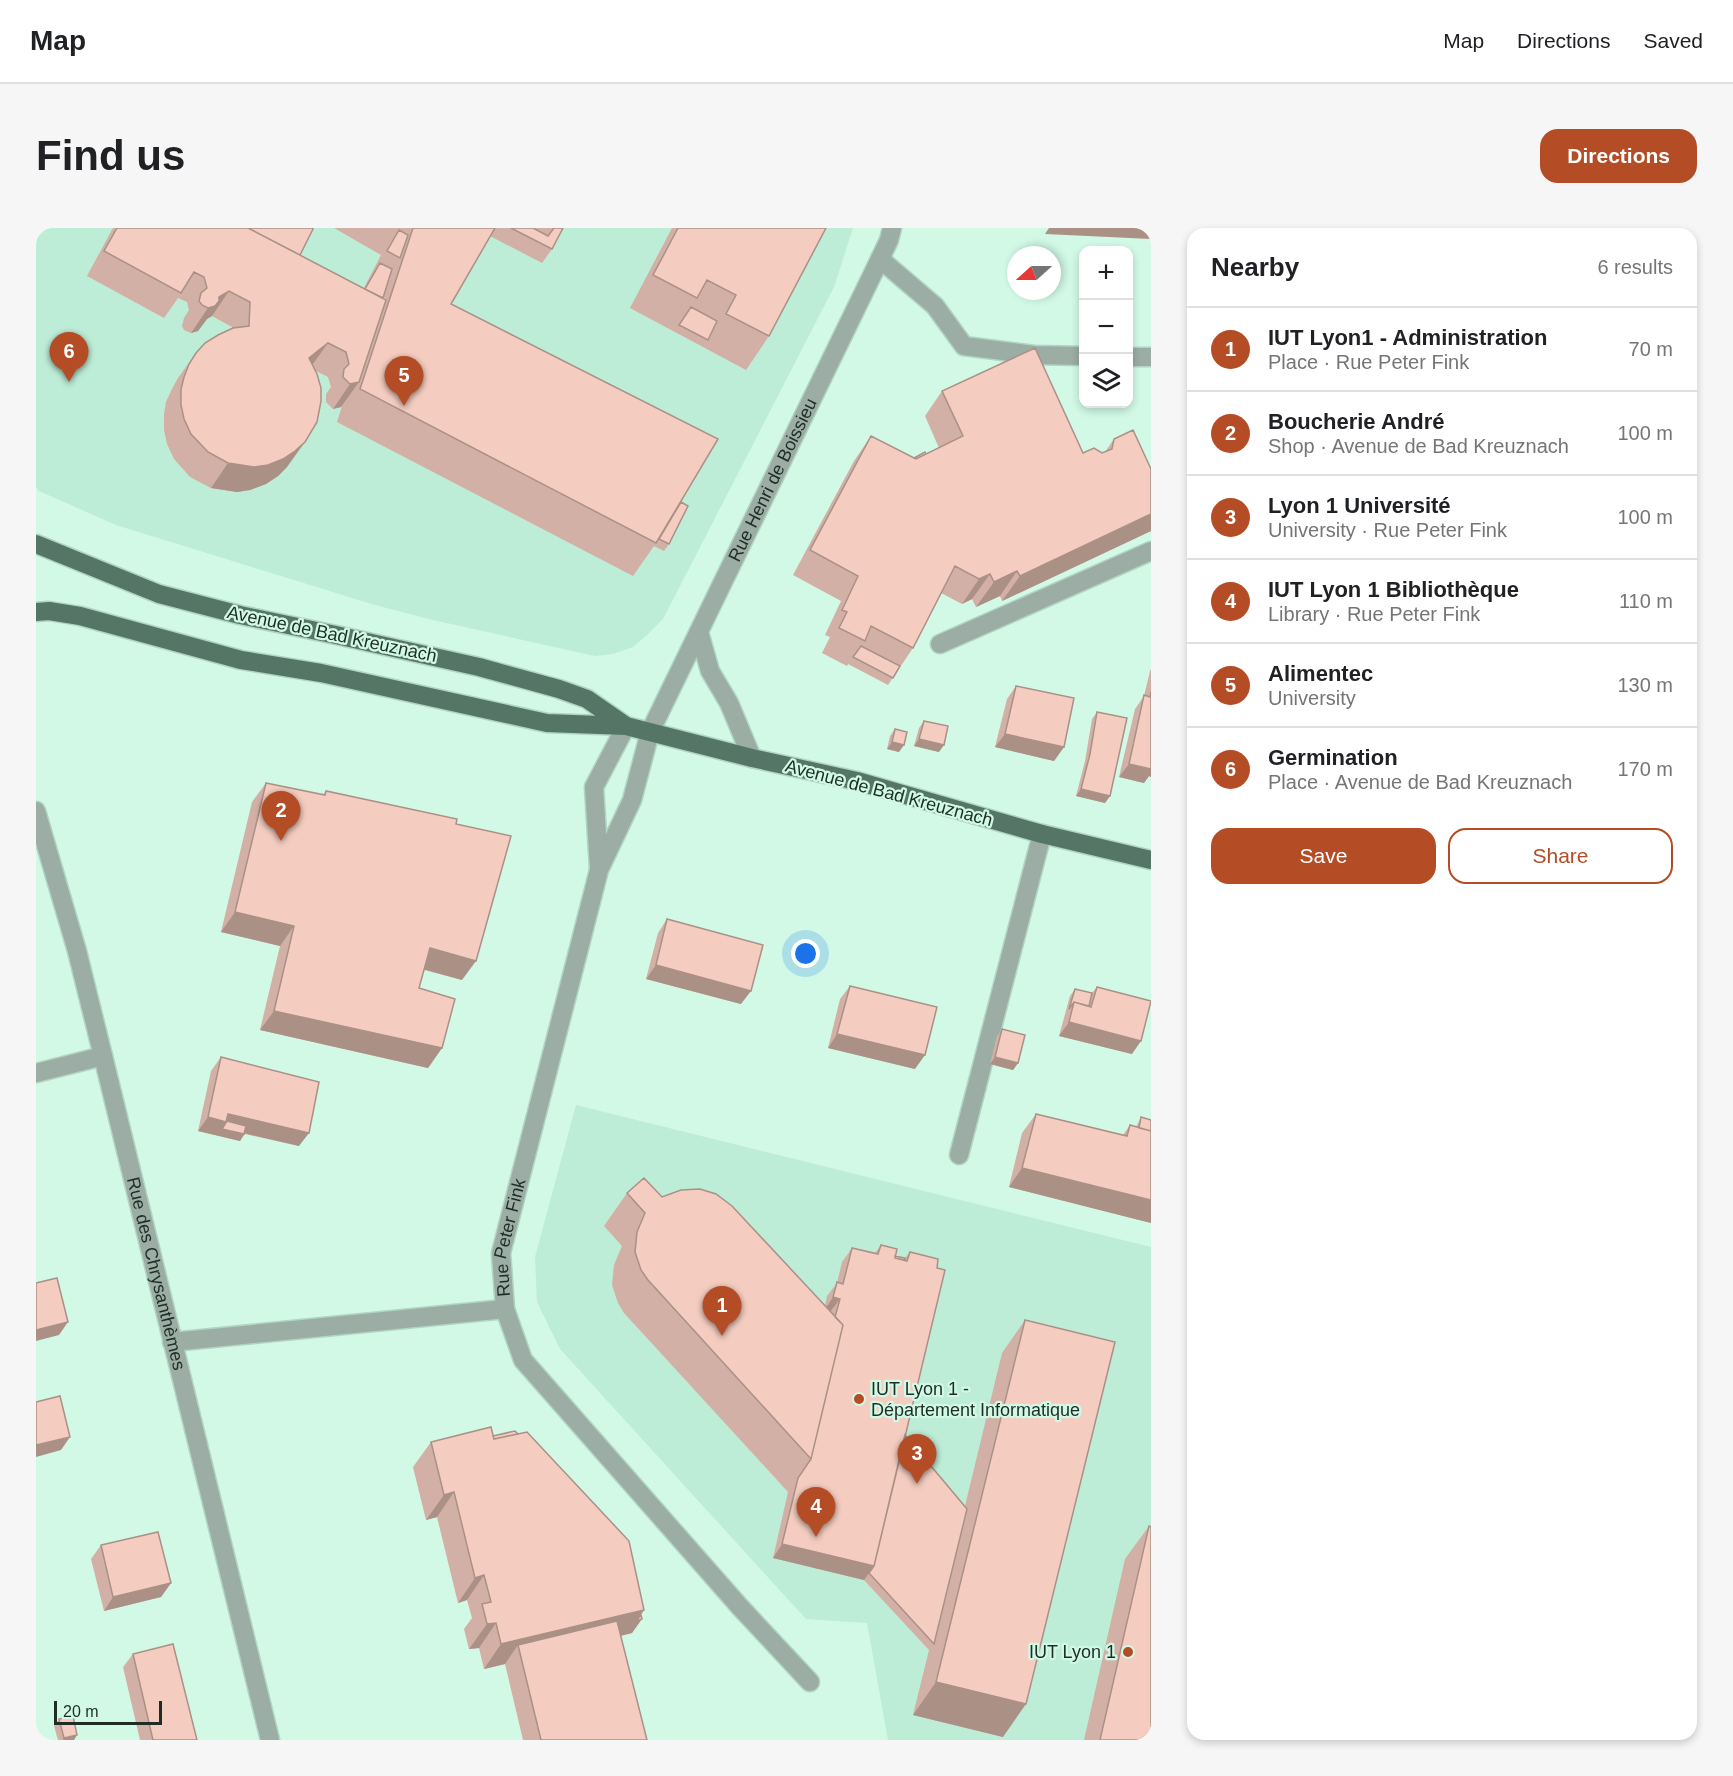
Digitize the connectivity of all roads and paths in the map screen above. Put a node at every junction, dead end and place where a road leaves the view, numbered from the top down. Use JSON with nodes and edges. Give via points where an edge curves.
{"nodes":[{"id":1,"x":892,"y":228,"type":"edge"},
{"id":2,"x":880,"y":259,"type":"junction"},
{"id":3,"x":1079,"y":356,"type":"edge"},
{"id":4,"x":1133,"y":357,"type":"edge"},
{"id":5,"x":1151,"y":357,"type":"edge"},
{"id":6,"x":36,"y":544,"type":"edge"},
{"id":7,"x":1151,"y":551,"type":"edge"},
{"id":8,"x":36,"y":612,"type":"edge"},
{"id":9,"x":699,"y":632,"type":"junction"},
{"id":10,"x":940,"y":644,"type":"dead end"},
{"id":11,"x":626,"y":726,"type":"junction"},
{"id":12,"x":650,"y":732,"type":"junction"},
{"id":13,"x":752,"y":758,"type":"junction"},
{"id":14,"x":36,"y":811,"type":"edge"},
{"id":15,"x":1042,"y":834,"type":"junction"},
{"id":16,"x":1151,"y":860,"type":"edge"},
{"id":17,"x":599,"y":870,"type":"junction"},
{"id":18,"x":103,"y":1056,"type":"junction"},
{"id":19,"x":36,"y":1072,"type":"edge"},
{"id":20,"x":959,"y":1155,"type":"dead end"},
{"id":21,"x":505,"y":1310,"type":"junction"},
{"id":22,"x":172,"y":1342,"type":"junction"},
{"id":23,"x":810,"y":1682,"type":"dead end"},
{"id":24,"x":270,"y":1740,"type":"edge"}],
"edges":[{"from":1,"to":2,"type":"street","name":"Rue Henri de Boissieu"},
{"from":2,"to":3,"type":"street","via":[[935,306],[964,346]]},
{"from":2,"to":9,"type":"street","name":"Rue Henri de Boissieu"},
{"from":4,"to":5,"type":"street"},
{"from":6,"to":11,"type":"main road","name":"Avenue de Bad Kreuznach","via":[[159,594],[559,688],[586,699]]},
{"from":7,"to":10,"type":"street"},
{"from":8,"to":11,"type":"main road","name":"Avenue de Bad Kreuznach","via":[[80,616],[241,660],[321,673],[547,723]]},
{"from":9,"to":12,"type":"street","name":"Rue Henri de Boissieu"},
{"from":9,"to":13,"type":"street","via":[[710,671],[729,703]]},
{"from":11,"to":12,"type":"main road","name":"Avenue de Bad Kreuznach"},
{"from":11,"to":17,"type":"street","name":"Rue Peter Fink","via":[[594,787]]},
{"from":12,"to":13,"type":"main road","name":"Avenue de Bad Kreuznach"},
{"from":12,"to":17,"type":"street","name":"Rue Peter Fink","via":[[632,800]]},
{"from":13,"to":15,"type":"main road","name":"Avenue de Bad Kreuznach","via":[[857,781]]},
{"from":14,"to":18,"type":"street","name":"Rue des Chrysanthèmes"},
{"from":15,"to":16,"type":"main road","name":"Avenue de Bad Kreuznach"},
{"from":15,"to":20,"type":"street"},
{"from":17,"to":21,"type":"street","name":"Rue Peter Fink","via":[[501,1253]]},
{"from":18,"to":19,"type":"street"},
{"from":18,"to":22,"type":"street","name":"Rue des Chrysanthèmes"},
{"from":21,"to":22,"type":"street"},
{"from":21,"to":23,"type":"street","name":"Rue Peter Fink","via":[[523,1360]]},
{"from":22,"to":24,"type":"street","name":"Rue des Chrysanthèmes"}]}
